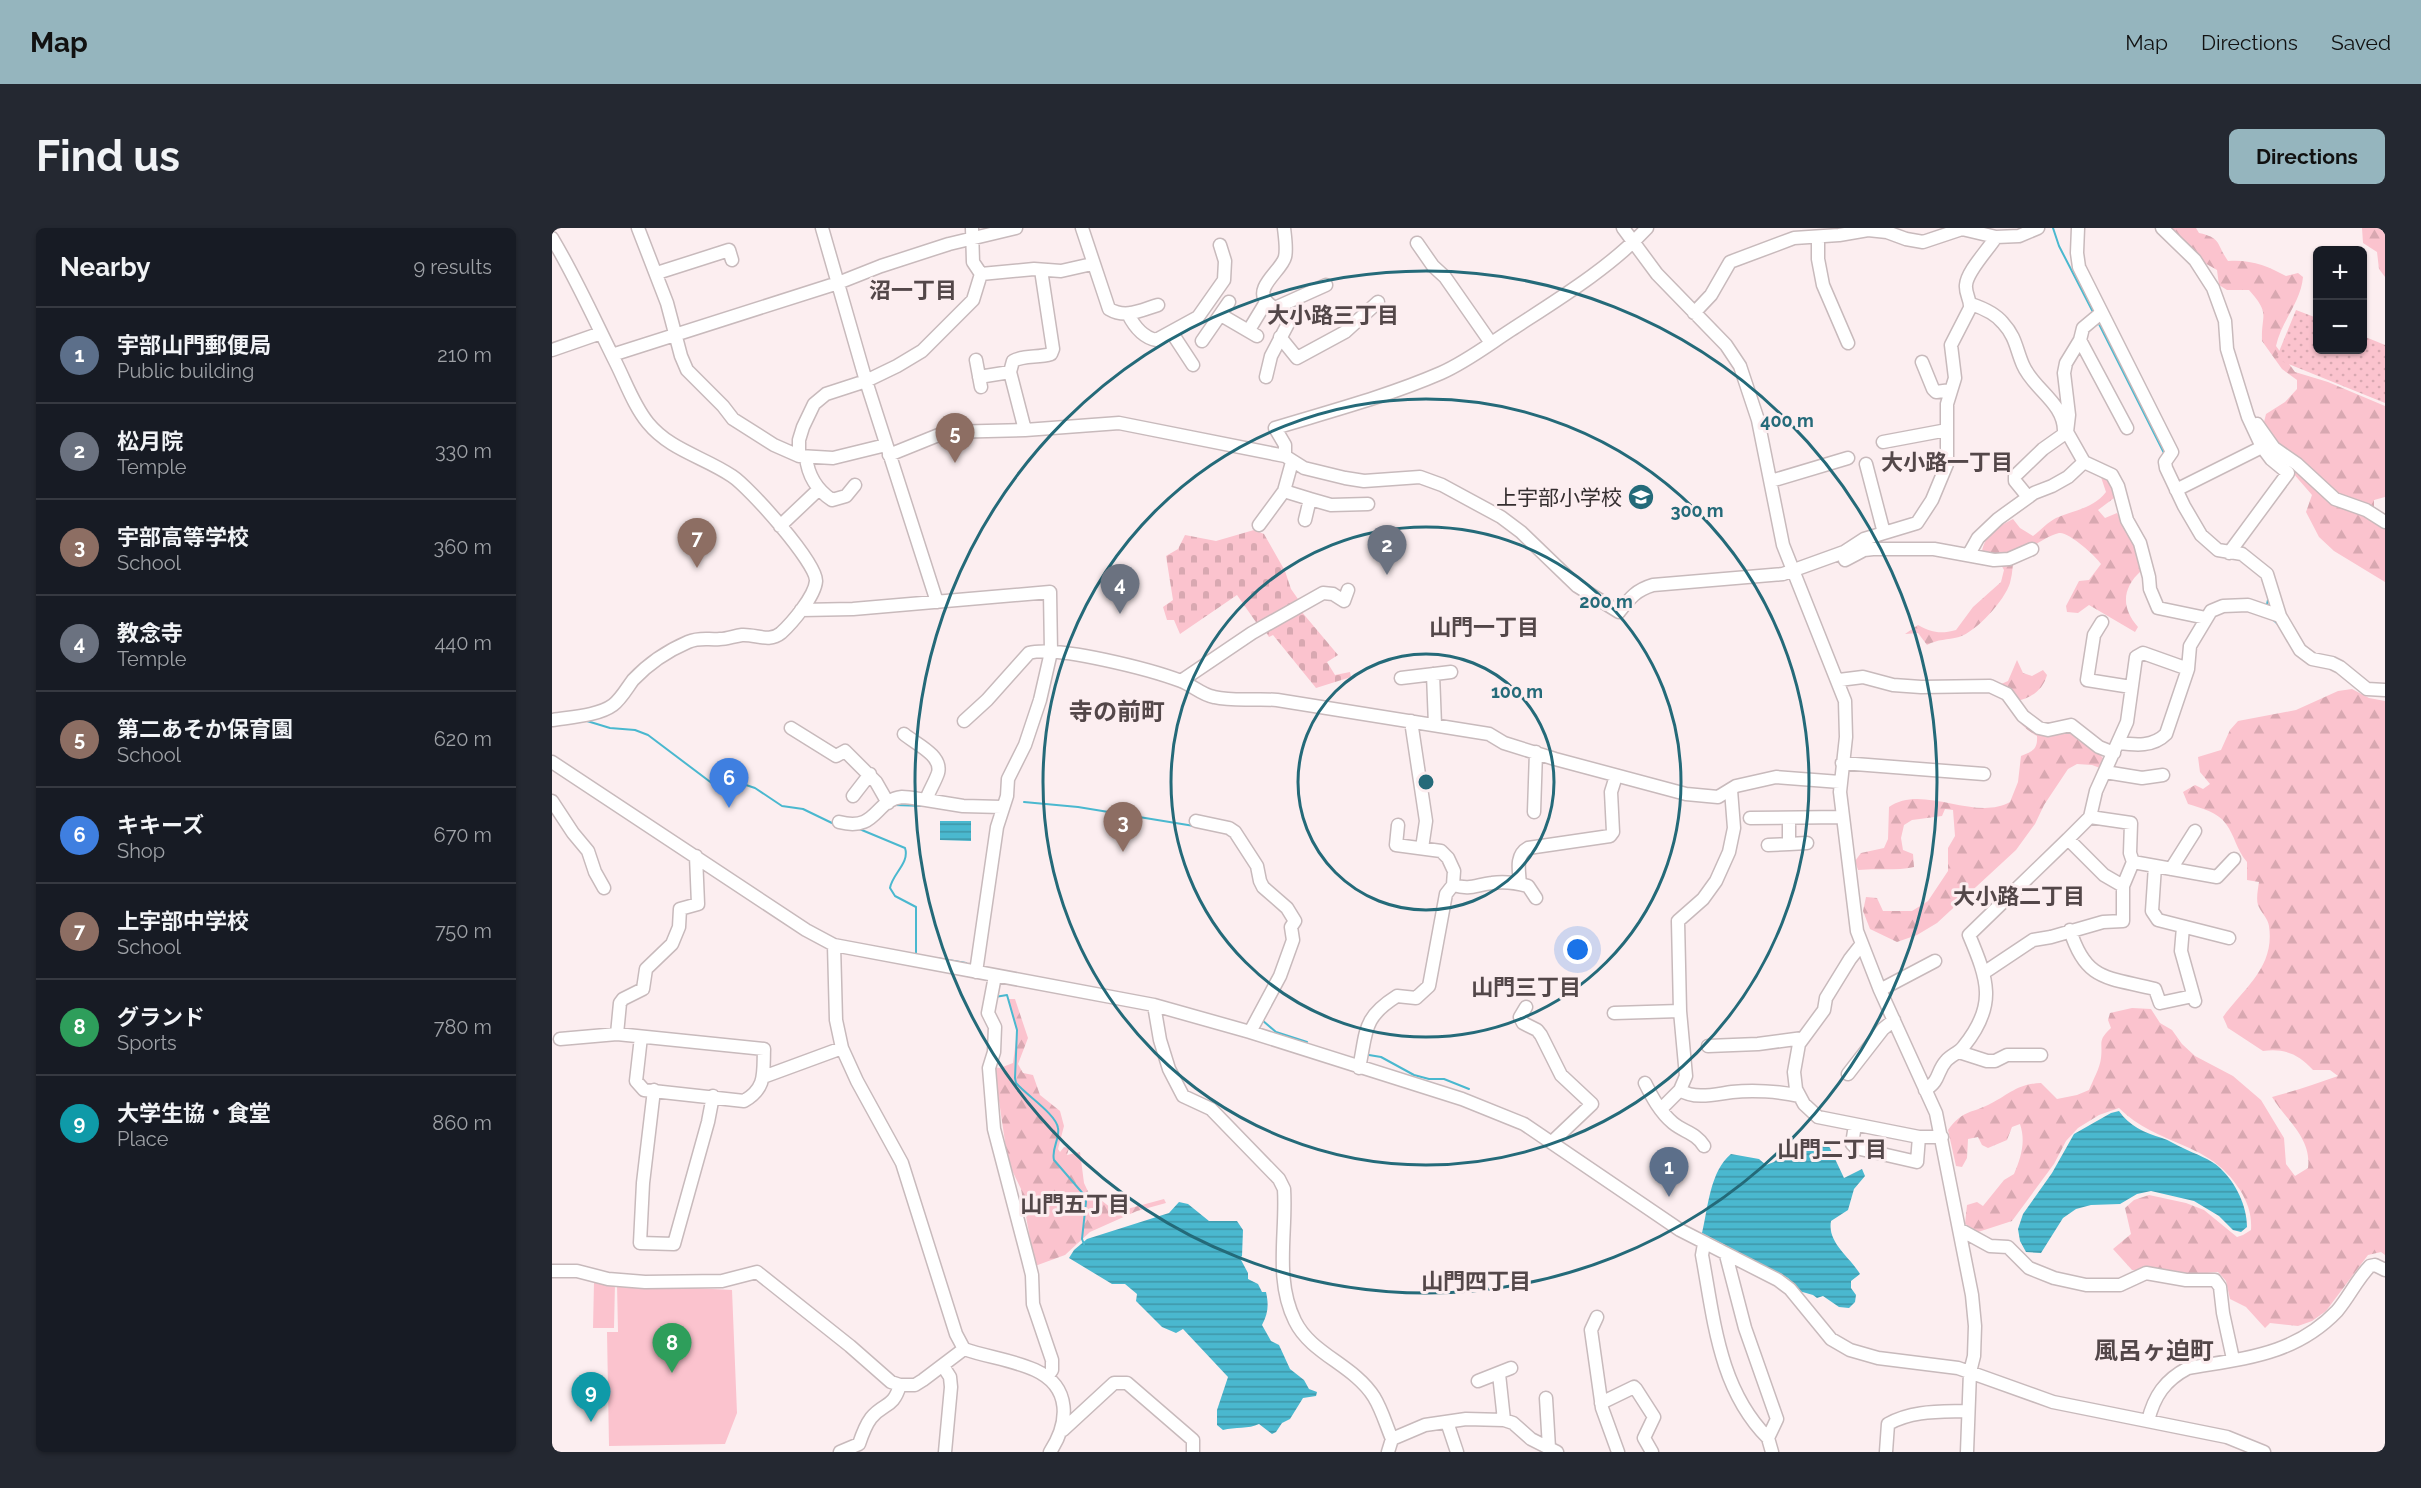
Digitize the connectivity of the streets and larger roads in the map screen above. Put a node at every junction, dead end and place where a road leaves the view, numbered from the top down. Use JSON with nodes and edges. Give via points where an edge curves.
{"nodes":[{"id":1,"x":638,"y":228,"type":"edge"},
{"id":2,"x":822,"y":228,"type":"edge"},
{"id":3,"x":1016,"y":228,"type":"edge"},
{"id":4,"x":1082,"y":228,"type":"edge"},
{"id":5,"x":1284,"y":228,"type":"edge"},
{"id":6,"x":1623,"y":228,"type":"edge"},
{"id":7,"x":1647,"y":228,"type":"edge"},
{"id":8,"x":2038,"y":228,"type":"edge"},
{"id":9,"x":2078,"y":228,"type":"edge"},
{"id":10,"x":2154,"y":228,"type":"edge"},
{"id":11,"x":2162,"y":228,"type":"edge"},
{"id":12,"x":971,"y":234,"type":"edge"},
{"id":13,"x":1818,"y":237,"type":"junction"},
{"id":14,"x":1996,"y":237,"type":"junction"},
{"id":15,"x":552,"y":238,"type":"edge"},
{"id":16,"x":1635,"y":241,"type":"junction"},
{"id":17,"x":1417,"y":243,"type":"dead end"},
{"id":18,"x":1220,"y":245,"type":"dead end"},
{"id":19,"x":732,"y":260,"type":"dead end"},
{"id":20,"x":1092,"y":264,"type":"junction"},
{"id":21,"x":2201,"y":269,"type":"junction"},
{"id":22,"x":1041,"y":270,"type":"junction"},
{"id":23,"x":657,"y":273,"type":"junction"},
{"id":24,"x":981,"y":274,"type":"junction"},
{"id":25,"x":838,"y":283,"type":"junction"},
{"id":26,"x":1326,"y":285,"type":"dead end"},
{"id":27,"x":1229,"y":302,"type":"dead end"},
{"id":28,"x":1378,"y":302,"type":"dead end"},
{"id":29,"x":1971,"y":304,"type":"junction"},
{"id":30,"x":1271,"y":305,"type":"junction"},
{"id":31,"x":1158,"y":306,"type":"dead end"},
{"id":32,"x":1694,"y":313,"type":"junction"},
{"id":33,"x":2101,"y":313,"type":"junction"},
{"id":34,"x":1128,"y":314,"type":"junction"},
{"id":35,"x":1221,"y":315,"type":"junction"},
{"id":36,"x":1198,"y":317,"type":"junction"},
{"id":37,"x":1212,"y":329,"type":"junction"},
{"id":38,"x":601,"y":333,"type":"junction"},
{"id":39,"x":1172,"y":333,"type":"junction"},
{"id":40,"x":676,"y":335,"type":"junction"},
{"id":41,"x":1280,"y":338,"type":"junction"},
{"id":42,"x":2080,"y":340,"type":"junction"},
{"id":43,"x":1202,"y":341,"type":"dead end"},
{"id":44,"x":1491,"y":343,"type":"junction"},
{"id":45,"x":1848,"y":343,"type":"dead end"},
{"id":46,"x":552,"y":350,"type":"edge"},
{"id":47,"x":612,"y":355,"type":"junction"},
{"id":48,"x":976,"y":360,"type":"dead end"},
{"id":49,"x":1922,"y":362,"type":"dead end"},
{"id":50,"x":1193,"y":365,"type":"dead end"},
{"id":51,"x":1010,"y":372,"type":"junction"},
{"id":52,"x":1266,"y":377,"type":"dead end"},
{"id":53,"x":866,"y":381,"type":"junction"},
{"id":54,"x":1951,"y":390,"type":"junction"},
{"id":55,"x":2247,"y":407,"type":"junction"},
{"id":56,"x":2127,"y":428,"type":"dead end"},
{"id":57,"x":1024,"y":430,"type":"junction"},
{"id":58,"x":1947,"y":430,"type":"junction"},
{"id":59,"x":2066,"y":432,"type":"junction"},
{"id":60,"x":1883,"y":442,"type":"dead end"},
{"id":61,"x":2262,"y":447,"type":"junction"},
{"id":62,"x":888,"y":450,"type":"junction"},
{"id":63,"x":802,"y":457,"type":"junction"},
{"id":64,"x":1848,"y":458,"type":"dead end"},
{"id":65,"x":1288,"y":459,"type":"junction"},
{"id":66,"x":2084,"y":462,"type":"junction"},
{"id":67,"x":1866,"y":464,"type":"dead end"},
{"id":68,"x":1771,"y":481,"type":"junction"},
{"id":69,"x":855,"y":485,"type":"dead end"},
{"id":70,"x":818,"y":490,"type":"junction"},
{"id":71,"x":2176,"y":490,"type":"junction"},
{"id":72,"x":1284,"y":491,"type":"junction"},
{"id":73,"x":2028,"y":497,"type":"junction"},
{"id":74,"x":1310,"y":499,"type":"junction"},
{"id":75,"x":1368,"y":504,"type":"dead end"},
{"id":76,"x":1305,"y":520,"type":"dead end"},
{"id":77,"x":2385,"y":522,"type":"edge"},
{"id":78,"x":1259,"y":525,"type":"dead end"},
{"id":79,"x":780,"y":526,"type":"junction"},
{"id":80,"x":1884,"y":533,"type":"junction"},
{"id":81,"x":2032,"y":549,"type":"dead end"},
{"id":82,"x":2229,"y":553,"type":"junction"},
{"id":83,"x":1969,"y":554,"type":"junction"},
{"id":84,"x":1828,"y":558,"type":"junction"},
{"id":85,"x":1793,"y":570,"type":"junction"},
{"id":86,"x":816,"y":581,"type":"junction"},
{"id":87,"x":1348,"y":590,"type":"dead end"},
{"id":88,"x":937,"y":602,"type":"junction"},
{"id":89,"x":801,"y":610,"type":"junction"},
{"id":90,"x":819,"y":610,"type":"junction"},
{"id":91,"x":2280,"y":616,"type":"junction"},
{"id":92,"x":2206,"y":618,"type":"junction"},
{"id":93,"x":2102,"y":622,"type":"dead end"},
{"id":94,"x":1051,"y":652,"type":"junction"},
{"id":95,"x":2187,"y":669,"type":"junction"},
{"id":96,"x":1451,"y":672,"type":"dead end"},
{"id":97,"x":1433,"y":674,"type":"junction"},
{"id":98,"x":1401,"y":678,"type":"dead end"},
{"id":99,"x":1181,"y":681,"type":"junction"},
{"id":100,"x":1839,"y":681,"type":"junction"},
{"id":101,"x":2131,"y":687,"type":"junction"},
{"id":102,"x":2385,"y":690,"type":"edge"},
{"id":103,"x":552,"y":720,"type":"edge"},
{"id":104,"x":964,"y":721,"type":"dead end"},
{"id":105,"x":1411,"y":721,"type":"junction"},
{"id":106,"x":1435,"y":725,"type":"junction"},
{"id":107,"x":790,"y":728,"type":"dead end"},
{"id":108,"x":904,"y":734,"type":"dead end"},
{"id":109,"x":2116,"y":748,"type":"junction"},
{"id":110,"x":1536,"y":752,"type":"junction"},
{"id":111,"x":552,"y":762,"type":"edge"},
{"id":112,"x":1842,"y":763,"type":"junction"},
{"id":113,"x":2105,"y":772,"type":"junction"},
{"id":114,"x":870,"y":774,"type":"junction"},
{"id":115,"x":1984,"y":774,"type":"dead end"},
{"id":116,"x":2163,"y":775,"type":"dead end"},
{"id":117,"x":1616,"y":776,"type":"junction"},
{"id":118,"x":1840,"y":782,"type":"junction"},
{"id":119,"x":1731,"y":790,"type":"junction"},
{"id":120,"x":854,"y":796,"type":"dead end"},
{"id":121,"x":926,"y":800,"type":"junction"},
{"id":122,"x":552,"y":801,"type":"edge"},
{"id":123,"x":888,"y":803,"type":"junction"},
{"id":124,"x":1002,"y":807,"type":"junction"},
{"id":125,"x":1534,"y":812,"type":"dead end"},
{"id":126,"x":1843,"y":817,"type":"junction"},
{"id":127,"x":2090,"y":817,"type":"junction"},
{"id":128,"x":1750,"y":818,"type":"dead end"},
{"id":129,"x":1789,"y":818,"type":"junction"},
{"id":130,"x":1196,"y":820,"type":"dead end"},
{"id":131,"x":839,"y":822,"type":"dead end"},
{"id":132,"x":1398,"y":825,"type":"dead end"},
{"id":133,"x":2195,"y":831,"type":"dead end"},
{"id":134,"x":2068,"y":838,"type":"junction"},
{"id":135,"x":1807,"y":843,"type":"dead end"},
{"id":136,"x":1789,"y":844,"type":"junction"},
{"id":137,"x":1768,"y":845,"type":"dead end"},
{"id":138,"x":1422,"y":848,"type":"junction"},
{"id":139,"x":696,"y":856,"type":"junction"},
{"id":140,"x":2234,"y":859,"type":"dead end"},
{"id":141,"x":2133,"y":862,"type":"junction"},
{"id":142,"x":2155,"y":866,"type":"junction"},
{"id":143,"x":2171,"y":869,"type":"junction"},
{"id":144,"x":1520,"y":884,"type":"junction"},
{"id":145,"x":1453,"y":885,"type":"junction"},
{"id":146,"x":2123,"y":886,"type":"junction"},
{"id":147,"x":604,"y":888,"type":"dead end"},
{"id":148,"x":1536,"y":898,"type":"dead end"},
{"id":149,"x":2183,"y":927,"type":"junction"},
{"id":150,"x":2070,"y":930,"type":"junction"},
{"id":151,"x":2229,"y":938,"type":"dead end"},
{"id":152,"x":834,"y":945,"type":"junction"},
{"id":153,"x":1861,"y":945,"type":"junction"},
{"id":154,"x":1935,"y":961,"type":"dead end"},
{"id":155,"x":976,"y":972,"type":"junction"},
{"id":156,"x":1985,"y":972,"type":"junction"},
{"id":157,"x":995,"y":976,"type":"junction"},
{"id":158,"x":1880,"y":990,"type":"junction"},
{"id":159,"x":1154,"y":1005,"type":"junction"},
{"id":160,"x":1526,"y":1007,"type":"dead end"},
{"id":161,"x":1680,"y":1011,"type":"junction"},
{"id":162,"x":1614,"y":1013,"type":"dead end"},
{"id":163,"x":1894,"y":1020,"type":"junction"},
{"id":164,"x":1250,"y":1032,"type":"junction"},
{"id":165,"x":617,"y":1034,"type":"junction"},
{"id":166,"x":641,"y":1036,"type":"junction"},
{"id":167,"x":1803,"y":1038,"type":"junction"},
{"id":168,"x":560,"y":1039,"type":"dead end"},
{"id":169,"x":1708,"y":1046,"type":"dead end"},
{"id":170,"x":842,"y":1048,"type":"junction"},
{"id":171,"x":1959,"y":1052,"type":"junction"},
{"id":172,"x":2041,"y":1055,"type":"dead end"},
{"id":173,"x":1359,"y":1068,"type":"junction"},
{"id":174,"x":1848,"y":1074,"type":"dead end"},
{"id":175,"x":763,"y":1077,"type":"junction"},
{"id":176,"x":1645,"y":1083,"type":"dead end"},
{"id":177,"x":654,"y":1090,"type":"junction"},
{"id":178,"x":1680,"y":1090,"type":"junction"},
{"id":179,"x":1925,"y":1090,"type":"junction"},
{"id":180,"x":713,"y":1096,"type":"junction"},
{"id":181,"x":1799,"y":1096,"type":"junction"},
{"id":182,"x":1661,"y":1109,"type":"junction"},
{"id":183,"x":1855,"y":1125,"type":"junction"},
{"id":184,"x":1919,"y":1137,"type":"junction"},
{"id":185,"x":1942,"y":1137,"type":"junction"},
{"id":186,"x":1552,"y":1142,"type":"junction"},
{"id":187,"x":1704,"y":1146,"type":"dead end"},
{"id":188,"x":1959,"y":1228,"type":"junction"},
{"id":189,"x":1704,"y":1244,"type":"junction"},
{"id":190,"x":1726,"y":1255,"type":"junction"},
{"id":191,"x":2385,"y":1270,"type":"edge"},
{"id":192,"x":552,"y":1271,"type":"edge"},
{"id":193,"x":1597,"y":1317,"type":"dead end"},
{"id":194,"x":964,"y":1349,"type":"junction"},
{"id":195,"x":2233,"y":1359,"type":"junction"},
{"id":196,"x":943,"y":1366,"type":"junction"},
{"id":197,"x":1511,"y":1368,"type":"dead end"},
{"id":198,"x":1970,"y":1372,"type":"junction"},
{"id":199,"x":1499,"y":1374,"type":"junction"},
{"id":200,"x":1047,"y":1377,"type":"junction"},
{"id":201,"x":1478,"y":1381,"type":"dead end"},
{"id":202,"x":900,"y":1386,"type":"junction"},
{"id":203,"x":1546,"y":1398,"type":"dead end"},
{"id":204,"x":1601,"y":1403,"type":"junction"},
{"id":205,"x":1968,"y":1411,"type":"junction"},
{"id":206,"x":1504,"y":1420,"type":"junction"},
{"id":207,"x":2148,"y":1421,"type":"junction"},
{"id":208,"x":1447,"y":1422,"type":"junction"},
{"id":209,"x":1062,"y":1431,"type":"junction"},
{"id":210,"x":1768,"y":1438,"type":"junction"},
{"id":211,"x":1392,"y":1439,"type":"junction"},
{"id":212,"x":1553,"y":1450,"type":"edge"},
{"id":213,"x":840,"y":1452,"type":"edge"},
{"id":214,"x":945,"y":1452,"type":"edge"},
{"id":215,"x":1050,"y":1452,"type":"edge"},
{"id":216,"x":1193,"y":1452,"type":"edge"},
{"id":217,"x":1388,"y":1452,"type":"edge"},
{"id":218,"x":1457,"y":1452,"type":"edge"},
{"id":219,"x":1618,"y":1452,"type":"edge"},
{"id":220,"x":1652,"y":1452,"type":"edge"},
{"id":221,"x":1772,"y":1452,"type":"edge"},
{"id":222,"x":1886,"y":1452,"type":"edge"},
{"id":223,"x":1967,"y":1452,"type":"edge"},
{"id":224,"x":2264,"y":1452,"type":"edge"}],
"edges":[{"from":1,"to":23,"type":"street"},
{"from":2,"to":25,"type":"street"},
{"from":3,"to":12,"type":"street"},
{"from":4,"to":20,"type":"street"},
{"from":5,"to":30,"type":"street","via":[[1285,257],[1263,294]]},
{"from":6,"to":16,"type":"street"},
{"from":7,"to":16,"type":"street"},
{"from":8,"to":14,"type":"street","via":[[2019,236]]},
{"from":9,"to":33,"type":"street","via":[[2079,267]]},
{"from":10,"to":21,"type":"street"},
{"from":11,"to":21,"type":"street"},
{"from":12,"to":24,"type":"street","via":[[972,262]]},
{"from":12,"to":25,"type":"street"},
{"from":13,"to":14,"type":"street","via":[[1868,230],[1923,242],[1962,229]]},
{"from":13,"to":32,"type":"street","via":[[1794,238],[1730,262],[1711,295]]},
{"from":13,"to":45,"type":"street","via":[[1823,285]]},
{"from":14,"to":29,"type":"street","via":[[1967,278],[1965,289]]},
{"from":15,"to":38,"type":"street"},
{"from":16,"to":32,"type":"street","via":[[1658,274]]},
{"from":16,"to":44,"type":"street","via":[[1557,300]]},
{"from":17,"to":44,"type":"street"},
{"from":18,"to":36,"type":"street","via":[[1225,261],[1224,280]]},
{"from":19,"to":23,"type":"street","via":[[729,250],[708,250],[672,262]]},
{"from":20,"to":22,"type":"street","via":[[1061,271]]},
{"from":20,"to":34,"type":"street","via":[[1108,309]]},
{"from":21,"to":55,"type":"street","via":[[2220,305],[2227,349]]},
{"from":22,"to":24,"type":"street"},
{"from":22,"to":51,"type":"street","via":[[1053,349],[1051,354],[1013,361]]},
{"from":23,"to":40,"type":"street"},
{"from":24,"to":53,"type":"street","via":[[973,300],[922,351]]},
{"from":25,"to":40,"type":"street"},
{"from":25,"to":53,"type":"street"},
{"from":26,"to":30,"type":"street"},
{"from":27,"to":35,"type":"street"},
{"from":28,"to":41,"type":"street","via":[[1345,332],[1297,358]]},
{"from":29,"to":54,"type":"street","via":[[1951,345],[1955,378]]},
{"from":29,"to":59,"type":"street","via":[[1990,312],[2009,329],[2026,371],[2058,412]]},
{"from":30,"to":35,"type":"street","via":[[1253,333]]},
{"from":30,"to":41,"type":"street","via":[[1286,313],[1290,320]]},
{"from":31,"to":34,"type":"street"},
{"from":32,"to":68,"type":"street","via":[[1726,345],[1740,366],[1752,396]]},
{"from":33,"to":42,"type":"street","via":[[2083,328]]},
{"from":33,"to":71,"type":"street","via":[[2172,452],[2165,462]]},
{"from":34,"to":39,"type":"street","via":[[1136,328],[1149,338],[1159,340]]},
{"from":35,"to":37,"type":"street"},
{"from":36,"to":37,"type":"street"},
{"from":36,"to":39,"type":"street"},
{"from":37,"to":43,"type":"street"},
{"from":38,"to":46,"type":"street"},
{"from":38,"to":47,"type":"street"},
{"from":39,"to":50,"type":"street"},
{"from":40,"to":47,"type":"street"},
{"from":40,"to":63,"type":"street","via":[[687,370],[733,419]]},
{"from":41,"to":52,"type":"street"},
{"from":42,"to":56,"type":"street"},
{"from":42,"to":59,"type":"street","via":[[2064,373],[2069,415]]},
{"from":44,"to":65,"type":"street","via":[[1422,380],[1275,428]]},
{"from":47,"to":79,"type":"street","via":[[648,423],[664,438],[743,483]]},
{"from":48,"to":51,"type":"street","via":[[980,382]]},
{"from":49,"to":54,"type":"street","via":[[1936,392]]},
{"from":51,"to":57,"type":"street"},
{"from":53,"to":62,"type":"street"},
{"from":53,"to":63,"type":"street","via":[[826,394],[814,404],[799,440]]},
{"from":54,"to":58,"type":"street"},
{"from":55,"to":61,"type":"street"},
{"from":55,"to":77,"type":"street","via":[[2274,448],[2336,499]]},
{"from":57,"to":62,"type":"street","via":[[946,432]]},
{"from":57,"to":65,"type":"street","via":[[1119,423]]},
{"from":58,"to":60,"type":"street"},
{"from":58,"to":80,"type":"street","via":[[1947,464],[1932,500],[1917,523]]},
{"from":59,"to":66,"type":"street"},
{"from":59,"to":73,"type":"street","via":[[2014,476]]},
{"from":61,"to":71,"type":"street"},
{"from":61,"to":82,"type":"street","via":[[2288,473]]},
{"from":62,"to":63,"type":"street","via":[[833,458]]},
{"from":62,"to":88,"type":"street"},
{"from":63,"to":70,"type":"street"},
{"from":64,"to":68,"type":"street"},
{"from":65,"to":72,"type":"street"},
{"from":65,"to":85,"type":"street","via":[[1304,468],[1345,478],[1364,481],[1420,477],[1442,485],[1501,517],[1577,586],[1619,612],[1631,596],[1653,585]]},
{"from":66,"to":73,"type":"street","via":[[2068,477]]},
{"from":66,"to":92,"type":"street","via":[[2112,475],[2118,486],[2127,520],[2140,543],[2158,608]]},
{"from":67,"to":80,"type":"street"},
{"from":68,"to":85,"type":"street","via":[[1779,532]]},
{"from":69,"to":70,"type":"street","via":[[836,501]]},
{"from":70,"to":79,"type":"street"},
{"from":71,"to":82,"type":"street","via":[[2201,535],[2218,550]]},
{"from":72,"to":74,"type":"street"},
{"from":72,"to":78,"type":"street"},
{"from":73,"to":83,"type":"street","via":[[1978,537]]},
{"from":74,"to":75,"type":"street","via":[[1331,505]]},
{"from":74,"to":76,"type":"street"},
{"from":79,"to":86,"type":"street","via":[[814,570]]},
{"from":80,"to":84,"type":"street"},
{"from":81,"to":83,"type":"street","via":[[2008,559]]},
{"from":82,"to":91,"type":"street","via":[[2242,554],[2267,574]]},
{"from":83,"to":84,"type":"street","via":[[1934,549],[1873,549],[1840,562]]},
{"from":84,"to":85,"type":"street"},
{"from":85,"to":100,"type":"street"},
{"from":86,"to":89,"type":"street"},
{"from":86,"to":90,"type":"street"},
{"from":87,"to":99,"type":"street","via":[[1344,601],[1323,593],[1252,633]]},
{"from":88,"to":90,"type":"street"},
{"from":88,"to":94,"type":"street","via":[[1050,592]]},
{"from":89,"to":90,"type":"street"},
{"from":89,"to":103,"type":"street","via":[[772,638],[742,635],[689,641],[655,658],[604,710]]},
{"from":91,"to":92,"type":"street","via":[[2248,605],[2235,605],[2211,611]]},
{"from":91,"to":102,"type":"street","via":[[2300,650],[2312,659],[2340,667],[2367,689]]},
{"from":92,"to":95,"type":"street","via":[[2190,646]]},
{"from":93,"to":101,"type":"street","via":[[2094,635],[2087,680]]},
{"from":94,"to":99,"type":"street","via":[[1119,663]]},
{"from":94,"to":104,"type":"street","via":[[1029,653]]},
{"from":94,"to":124,"type":"street","via":[[1037,708],[1008,779]]},
{"from":95,"to":101,"type":"street","via":[[2143,654],[2136,657]]},
{"from":95,"to":109,"type":"street","via":[[2161,740]]},
{"from":96,"to":97,"type":"street"},
{"from":97,"to":98,"type":"street"},
{"from":97,"to":106,"type":"street"},
{"from":99,"to":105,"type":"street","via":[[1210,697],[1277,699]]},
{"from":100,"to":109,"type":"street","via":[[1863,677],[1921,687],[1990,686],[2007,694],[2023,716],[2039,728],[2071,725],[2099,747]]},
{"from":100,"to":112,"type":"street","via":[[1847,718]]},
{"from":101,"to":109,"type":"street","via":[[2130,706]]},
{"from":105,"to":106,"type":"street"},
{"from":105,"to":138,"type":"street","via":[[1426,821]]},
{"from":106,"to":110,"type":"street","via":[[1489,734],[1504,743]]},
{"from":107,"to":114,"type":"street","via":[[836,756],[845,751]]},
{"from":108,"to":121,"type":"street","via":[[938,764]]},
{"from":109,"to":113,"type":"street"},
{"from":110,"to":117,"type":"street"},
{"from":110,"to":125,"type":"street"},
{"from":111,"to":139,"type":"street"},
{"from":112,"to":115,"type":"street"},
{"from":112,"to":118,"type":"street"},
{"from":113,"to":116,"type":"street","via":[[2142,778]]},
{"from":113,"to":127,"type":"street"},
{"from":114,"to":120,"type":"street"},
{"from":114,"to":123,"type":"street"},
{"from":117,"to":119,"type":"street","via":[[1686,794],[1718,797]]},
{"from":117,"to":144,"type":"street","via":[[1611,792],[1610,836],[1523,850],[1519,861]]},
{"from":118,"to":119,"type":"street","via":[[1776,777]]},
{"from":118,"to":126,"type":"street"},
{"from":119,"to":161,"type":"street","via":[[1734,828],[1729,852],[1716,881],[1678,921]]},
{"from":121,"to":123,"type":"street","via":[[902,797]]},
{"from":121,"to":124,"type":"street"},
{"from":122,"to":147,"type":"street","via":[[588,851]]},
{"from":123,"to":131,"type":"street","via":[[861,824]]},
{"from":124,"to":155,"type":"street"},
{"from":126,"to":129,"type":"street"},
{"from":126,"to":153,"type":"street"},
{"from":127,"to":134,"type":"street"},
{"from":127,"to":141,"type":"street","via":[[2131,823]]},
{"from":128,"to":129,"type":"street"},
{"from":129,"to":136,"type":"street"},
{"from":130,"to":164,"type":"street","via":[[1235,832],[1257,866],[1263,887],[1287,908],[1293,923],[1293,940],[1280,976]]},
{"from":132,"to":138,"type":"street","via":[[1396,845]]},
{"from":133,"to":143,"type":"street"},
{"from":134,"to":146,"type":"street","via":[[2104,875]]},
{"from":134,"to":156,"type":"street","via":[[1969,935]]},
{"from":135,"to":136,"type":"street"},
{"from":136,"to":137,"type":"street"},
{"from":138,"to":145,"type":"street","via":[[1441,851],[1448,858],[1454,871]]},
{"from":139,"to":152,"type":"street"},
{"from":139,"to":165,"type":"street","via":[[698,904],[680,909],[679,927],[672,944],[646,969],[643,989],[623,999]]},
{"from":140,"to":143,"type":"street","via":[[2217,877]]},
{"from":141,"to":142,"type":"street"},
{"from":141,"to":146,"type":"street"},
{"from":142,"to":143,"type":"street"},
{"from":142,"to":149,"type":"street","via":[[2152,911],[2158,920]]},
{"from":144,"to":145,"type":"street","via":[[1494,883],[1467,889]]},
{"from":144,"to":148,"type":"street","via":[[1528,886]]},
{"from":145,"to":173,"type":"street","via":[[1446,894],[1429,986],[1416,998],[1397,996],[1376,1013],[1367,1024]]},
{"from":146,"to":150,"type":"street","via":[[2123,921]]},
{"from":149,"to":150,"type":"street","via":[[2181,951],[2194,998],[2160,1003],[2155,989],[2101,975],[2087,967]]},
{"from":149,"to":151,"type":"street"},
{"from":150,"to":156,"type":"street","via":[[2033,940]]},
{"from":152,"to":155,"type":"street"},
{"from":152,"to":170,"type":"street","via":[[836,1020]]},
{"from":153,"to":158,"type":"street"},
{"from":153,"to":167,"type":"street","via":[[1826,998],[1824,1010]]},
{"from":154,"to":158,"type":"street"},
{"from":155,"to":157,"type":"street"},
{"from":156,"to":171,"type":"street","via":[[1984,1017]]},
{"from":157,"to":159,"type":"street"},
{"from":157,"to":200,"type":"street","via":[[988,1013],[995,1027],[990,1068],[994,1129],[1032,1275],[1033,1304],[1052,1360]]},
{"from":158,"to":163,"type":"street"},
{"from":159,"to":164,"type":"street"},
{"from":159,"to":211,"type":"street","via":[[1169,1069],[1183,1096],[1211,1109],[1279,1179],[1284,1189],[1282,1269],[1294,1320],[1302,1334],[1373,1396]]},
{"from":160,"to":186,"type":"street","via":[[1520,1017],[1523,1023],[1537,1030],[1556,1068],[1592,1104]]},
{"from":161,"to":162,"type":"street"},
{"from":161,"to":178,"type":"street","via":[[1686,1076]]},
{"from":163,"to":174,"type":"street"},
{"from":163,"to":179,"type":"street"},
{"from":164,"to":173,"type":"street"},
{"from":165,"to":166,"type":"street"},
{"from":165,"to":168,"type":"street"},
{"from":166,"to":175,"type":"street","via":[[764,1049]]},
{"from":166,"to":177,"type":"street","via":[[636,1081],[644,1090]]},
{"from":167,"to":169,"type":"street"},
{"from":167,"to":181,"type":"street","via":[[1795,1057]]},
{"from":170,"to":175,"type":"street"},
{"from":170,"to":194,"type":"street","via":[[894,1147]]},
{"from":171,"to":172,"type":"street","via":[[1987,1061],[2007,1055]]},
{"from":171,"to":179,"type":"street","via":[[1946,1061],[1936,1084]]},
{"from":173,"to":186,"type":"street","via":[[1488,1108]]},
{"from":175,"to":180,"type":"street","via":[[757,1094],[744,1101]]},
{"from":176,"to":182,"type":"street"},
{"from":177,"to":180,"type":"street"},
{"from":177,"to":180,"type":"street","via":[[640,1243],[674,1244]]},
{"from":178,"to":181,"type":"street","via":[[1713,1096],[1733,1092]]},
{"from":178,"to":182,"type":"street"},
{"from":179,"to":185,"type":"street"},
{"from":181,"to":183,"type":"street","via":[[1818,1117]]},
{"from":182,"to":187,"type":"street","via":[[1673,1124],[1699,1137]]},
{"from":183,"to":184,"type":"street"},
{"from":183,"to":184,"type":"street","via":[[1852,1144],[1856,1148],[1917,1162]]},
{"from":184,"to":185,"type":"street"},
{"from":185,"to":188,"type":"street"},
{"from":186,"to":189,"type":"street"},
{"from":188,"to":195,"type":"street","via":[[1990,1246],[2008,1246],[2029,1268],[2086,1285],[2120,1285],[2146,1273],[2215,1280],[2220,1287]]},
{"from":188,"to":198,"type":"street","via":[[1975,1326]]},
{"from":189,"to":190,"type":"street"},
{"from":189,"to":210,"type":"street","via":[[1702,1256],[1725,1370],[1740,1403]]},
{"from":190,"to":198,"type":"street","via":[[1790,1289],[1831,1339],[1851,1350]]},
{"from":190,"to":210,"type":"street","via":[[1745,1328],[1777,1419]]},
{"from":191,"to":195,"type":"street","via":[[2370,1266],[2338,1309],[2297,1342],[2264,1355]]},
{"from":192,"to":202,"type":"street","via":[[578,1271],[608,1279],[645,1282],[722,1281],[757,1272]]},
{"from":193,"to":204,"type":"street","via":[[1591,1330]]},
{"from":194,"to":196,"type":"street"},
{"from":194,"to":200,"type":"street","via":[[1024,1366]]},
{"from":195,"to":207,"type":"street","via":[[2177,1374],[2156,1397]]},
{"from":196,"to":202,"type":"street","via":[[915,1385]]},
{"from":196,"to":214,"type":"street","via":[[951,1387]]},
{"from":197,"to":199,"type":"street"},
{"from":198,"to":205,"type":"street"},
{"from":198,"to":207,"type":"street","via":[[2052,1402]]},
{"from":199,"to":201,"type":"street"},
{"from":199,"to":206,"type":"street"},
{"from":200,"to":209,"type":"street","via":[[1062,1397]]},
{"from":202,"to":213,"type":"street","via":[[896,1399],[873,1415],[865,1426],[858,1444]]},
{"from":203,"to":212,"type":"street"},
{"from":204,"to":219,"type":"street"},
{"from":204,"to":220,"type":"street","via":[[1634,1387],[1654,1416],[1644,1438]]},
{"from":205,"to":222,"type":"street","via":[[1900,1417],[1888,1424]]},
{"from":205,"to":223,"type":"street"},
{"from":206,"to":208,"type":"street"},
{"from":206,"to":212,"type":"street"},
{"from":207,"to":224,"type":"street","via":[[2227,1437]]},
{"from":208,"to":211,"type":"street","via":[[1425,1425]]},
{"from":208,"to":218,"type":"street"},
{"from":209,"to":215,"type":"street"},
{"from":209,"to":216,"type":"street","via":[[1114,1383],[1127,1383],[1193,1440]]},
{"from":210,"to":221,"type":"street"},
{"from":211,"to":217,"type":"street"}]}
